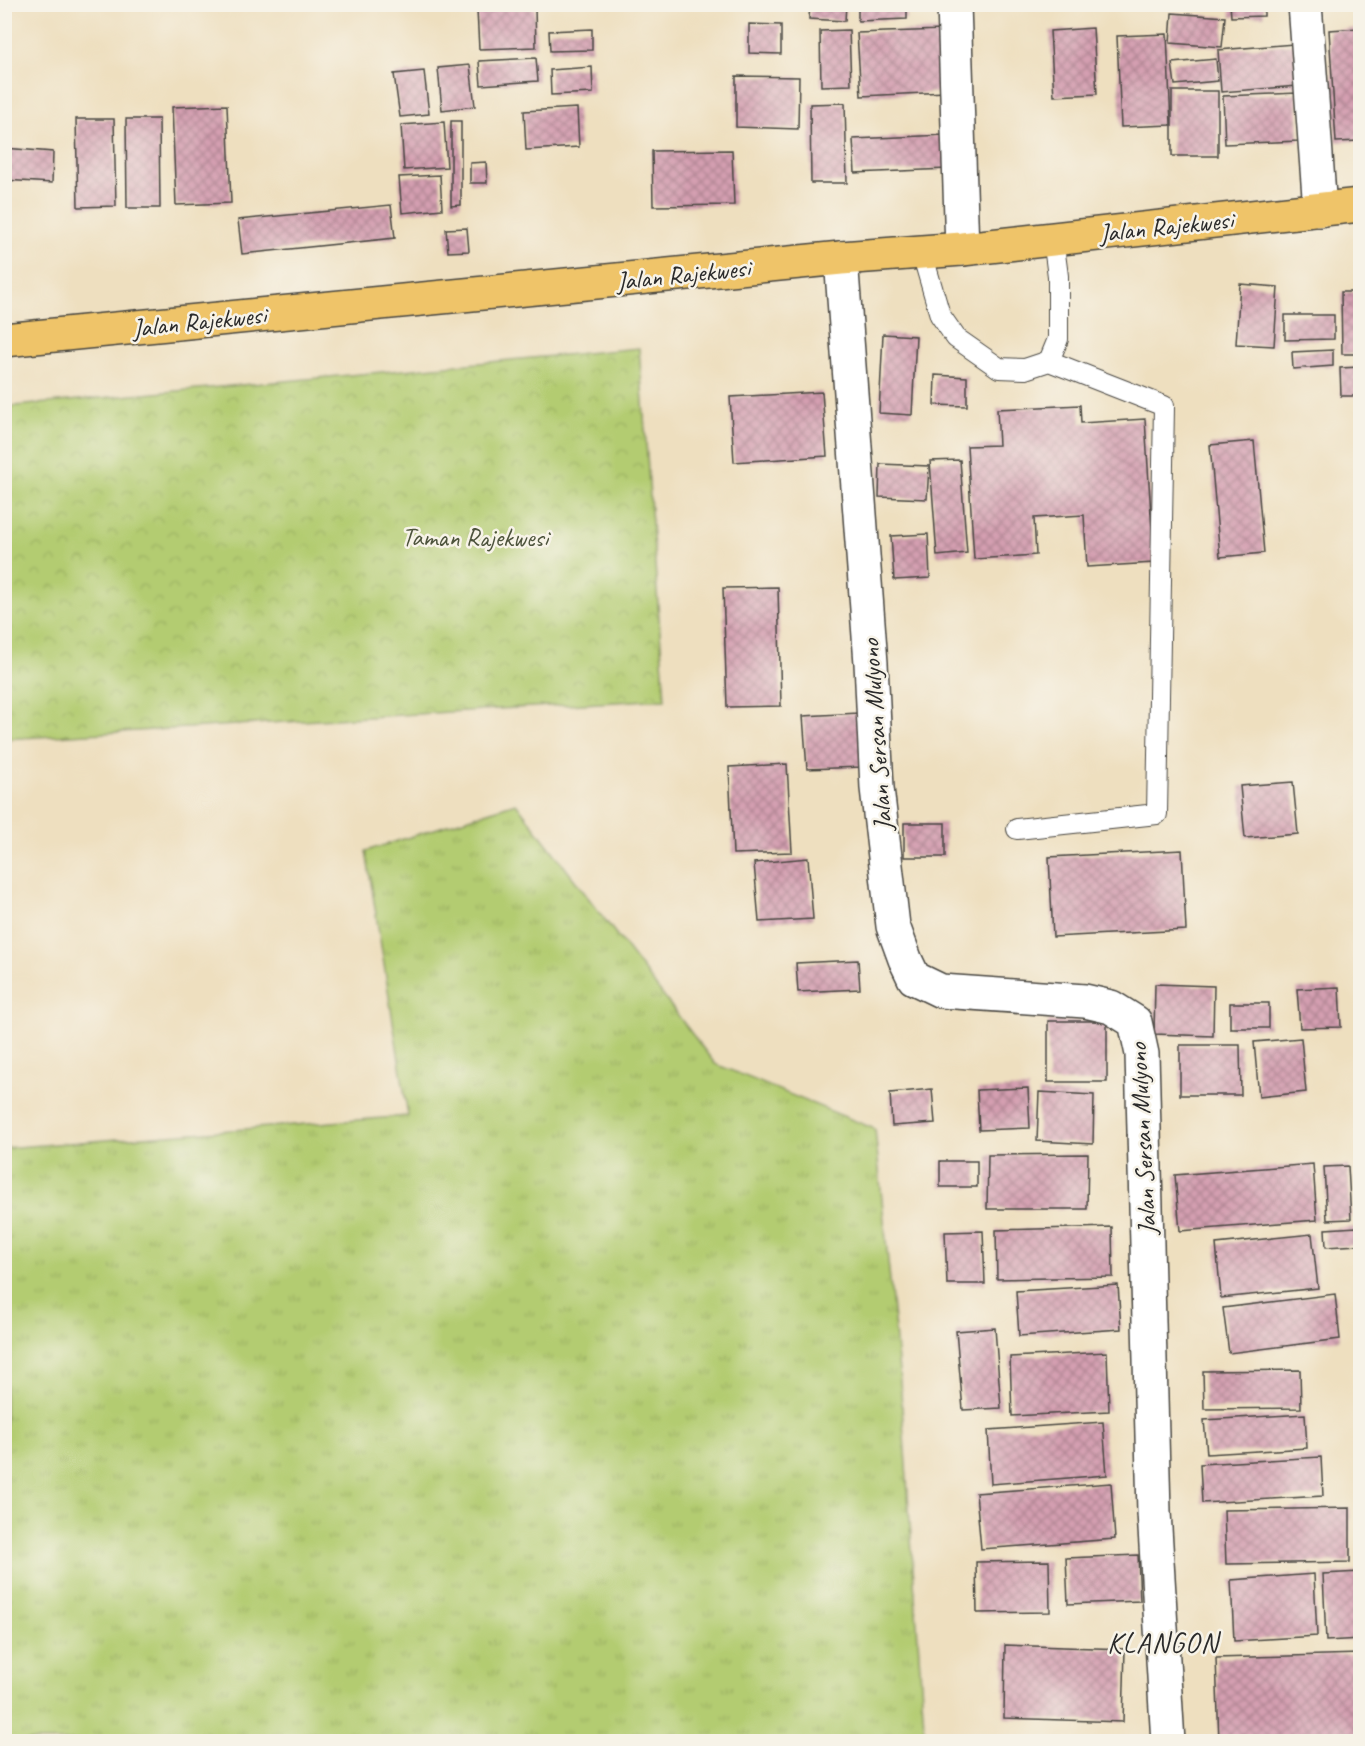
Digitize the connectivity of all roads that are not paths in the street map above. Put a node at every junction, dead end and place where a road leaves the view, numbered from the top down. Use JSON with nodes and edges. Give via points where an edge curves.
{"nodes":[{"id":1,"x":954,"y":4,"type":"edge"},
{"id":2,"x":1305,"y":4,"type":"edge"},
{"id":3,"x":1360,"y":205,"type":"edge"},
{"id":4,"x":1320,"y":210,"type":"junction"},
{"id":5,"x":1053,"y":239,"type":"junction"},
{"id":6,"x":962,"y":249,"type":"junction"},
{"id":7,"x":922,"y":253,"type":"junction"},
{"id":8,"x":841,"y":258,"type":"junction"},
{"id":9,"x":4,"y":340,"type":"edge"},
{"id":10,"x":1049,"y":361,"type":"junction"},
{"id":11,"x":1017,"y":829,"type":"dead end"},
{"id":12,"x":1168,"y":1742,"type":"edge"}],
"edges":[{"from":1,"to":6,"type":"street"},
{"from":2,"to":4,"type":"street"},
{"from":3,"to":4,"type":"highway","name":"Jalan Rajekwesi"},
{"from":4,"to":5,"type":"highway","name":"Jalan Rajekwesi"},
{"from":5,"to":6,"type":"highway","name":"Jalan Rajekwesi"},
{"from":5,"to":10,"type":"lane","via":[[1058,276],[1058,339]]},
{"from":6,"to":7,"type":"highway","name":"Jalan Rajekwesi"},
{"from":7,"to":8,"type":"highway","name":"Jalan Rajekwesi"},
{"from":7,"to":10,"type":"lane","via":[[940,315],[956,338],[999,368],[1025,369]]},
{"from":8,"to":9,"type":"highway","name":"Jalan Rajekwesi"},
{"from":8,"to":12,"type":"street","name":"Jalan Sersan Mulyono","via":[[877,788],[893,926],[905,958],[914,978],[941,991],[1085,1001],[1111,1007],[1135,1022],[1142,1054],[1154,1512]]},
{"from":10,"to":11,"type":"lane","via":[[1164,406],[1157,814]]}]}
